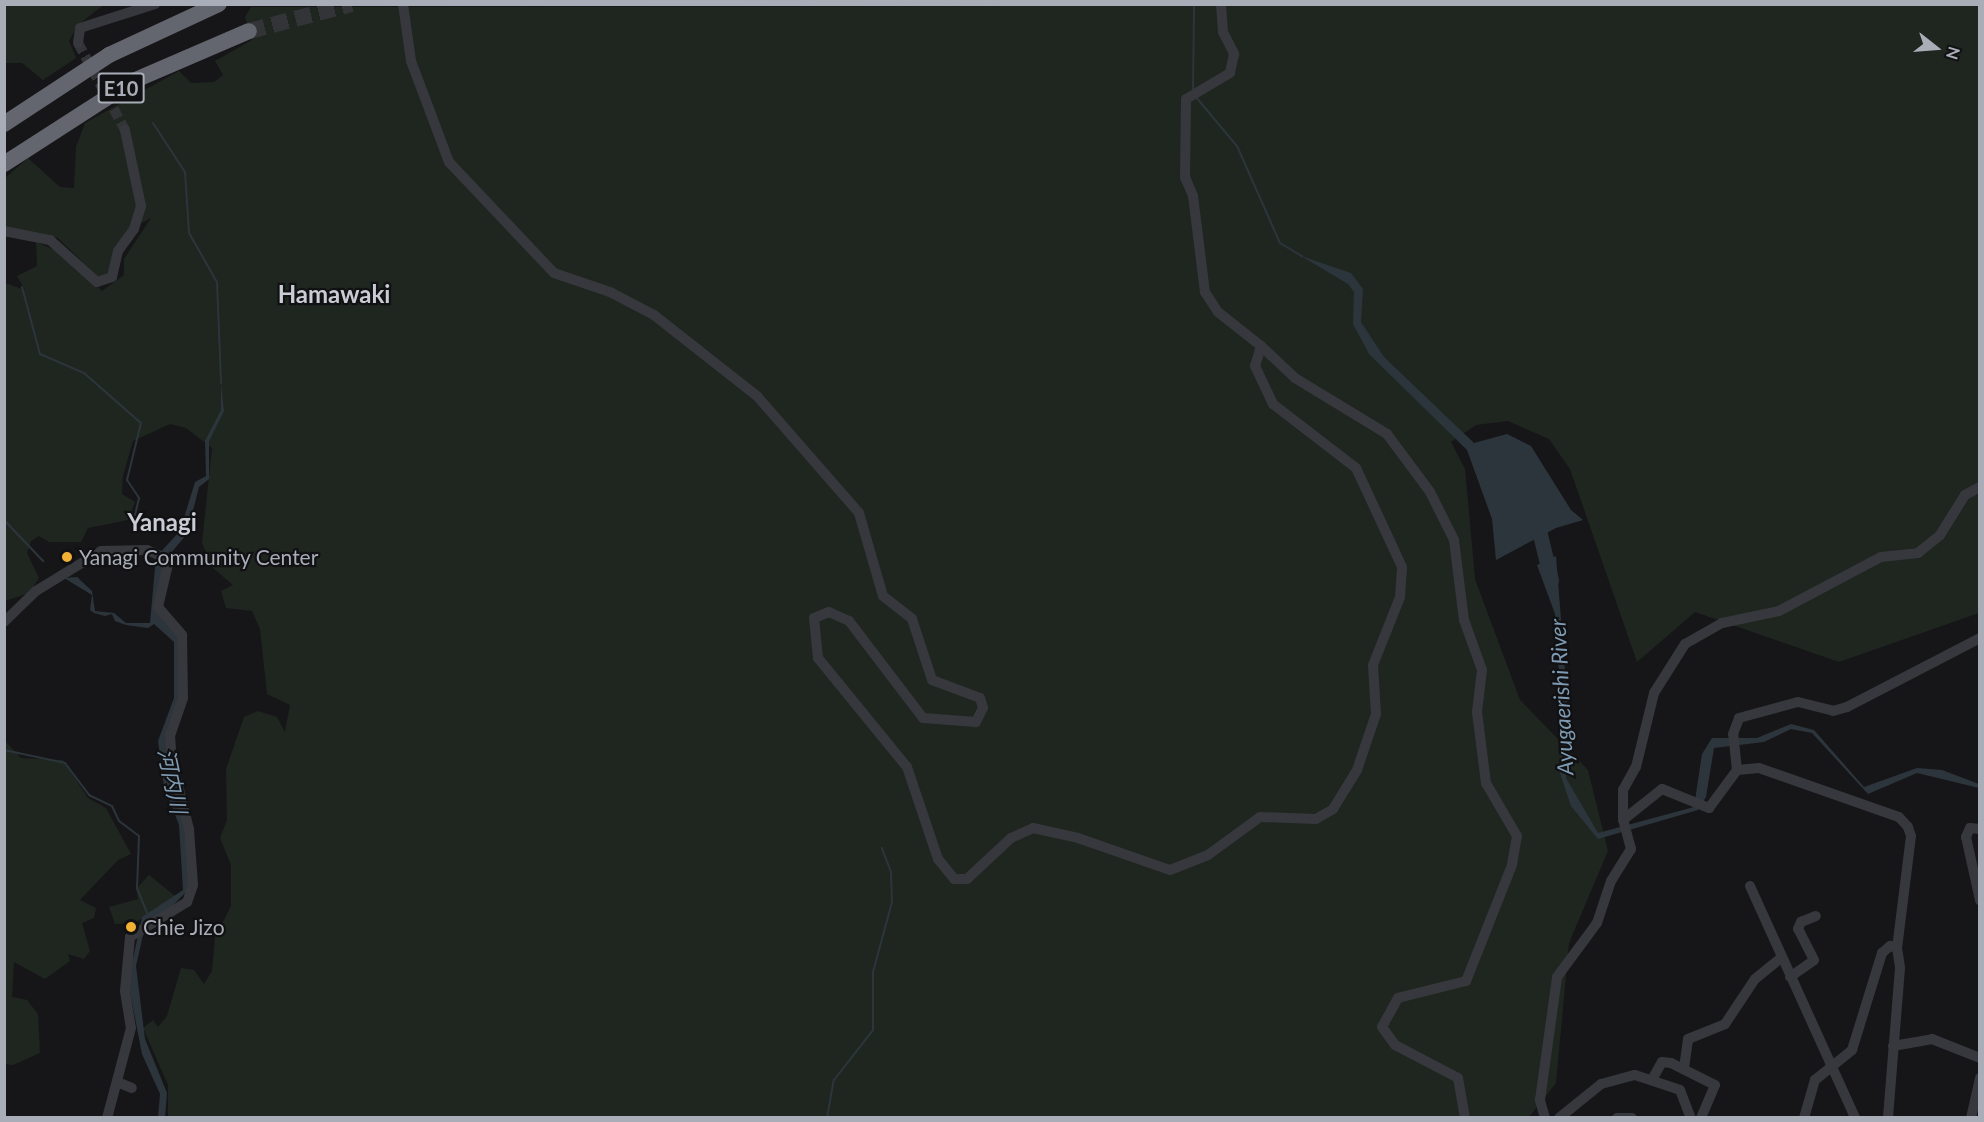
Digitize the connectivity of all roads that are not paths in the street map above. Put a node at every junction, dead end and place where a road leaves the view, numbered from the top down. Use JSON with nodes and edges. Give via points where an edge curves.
{"nodes":[{"id":1,"x":155,"y":4,"type":"edge"},
{"id":2,"x":219,"y":4,"type":"edge"},
{"id":3,"x":402,"y":4,"type":"edge"},
{"id":4,"x":1221,"y":4,"type":"edge"},
{"id":5,"x":249,"y":31,"type":"tunnel mouth"},
{"id":6,"x":78,"y":42,"type":"dead end"},
{"id":7,"x":4,"y":124,"type":"edge"},
{"id":8,"x":125,"y":130,"type":"tunnel mouth"},
{"id":9,"x":4,"y":165,"type":"edge"},
{"id":10,"x":4,"y":231,"type":"edge"},
{"id":11,"x":1261,"y":345,"type":"junction"},
{"id":12,"x":1980,"y":487,"type":"edge"},
{"id":13,"x":4,"y":622,"type":"edge"},
{"id":14,"x":1980,"y":638,"type":"edge"},
{"id":15,"x":1737,"y":770,"type":"junction"},
{"id":16,"x":1624,"y":827,"type":"junction"},
{"id":17,"x":1980,"y":829,"type":"edge"},
{"id":18,"x":1750,"y":886,"type":"dead end"},
{"id":19,"x":1980,"y":900,"type":"edge"},
{"id":20,"x":1816,"y":916,"type":"dead end"},
{"id":21,"x":1897,"y":948,"type":"junction"},
{"id":22,"x":1781,"y":958,"type":"junction"},
{"id":23,"x":1790,"y":977,"type":"junction"},
{"id":24,"x":1893,"y":1046,"type":"junction"},
{"id":25,"x":1980,"y":1058,"type":"edge"},
{"id":26,"x":1831,"y":1066,"type":"junction"},
{"id":27,"x":1684,"y":1068,"type":"junction"},
{"id":28,"x":1653,"y":1078,"type":"junction"},
{"id":29,"x":1980,"y":1078,"type":"edge"},
{"id":30,"x":117,"y":1082,"type":"junction"},
{"id":31,"x":132,"y":1088,"type":"dead end"},
{"id":32,"x":1559,"y":1117,"type":"edge"},
{"id":33,"x":107,"y":1118,"type":"edge"},
{"id":34,"x":1465,"y":1118,"type":"edge"},
{"id":35,"x":1545,"y":1118,"type":"edge"},
{"id":36,"x":1617,"y":1118,"type":"edge"},
{"id":37,"x":1632,"y":1118,"type":"edge"},
{"id":38,"x":1691,"y":1118,"type":"edge"},
{"id":39,"x":1701,"y":1118,"type":"edge"},
{"id":40,"x":1804,"y":1118,"type":"edge"},
{"id":41,"x":1855,"y":1118,"type":"edge"},
{"id":42,"x":1888,"y":1118,"type":"edge"},
{"id":43,"x":1971,"y":1118,"type":"edge"}],
"edges":[{"from":1,"to":6,"type":"street","via":[[81,28]]},
{"from":2,"to":7,"type":"highway","number":"E10","via":[[109,55]]},
{"from":3,"to":11,"type":"street","via":[[411,61],[449,162],[554,273],[645,310],[756,396],[859,513],[883,596],[912,619],[932,680],[980,698],[983,708],[976,722],[923,718],[849,621],[829,612],[814,618],[818,658],[907,767],[938,859],[954,879],[968,879],[1011,838],[1033,828],[1078,838],[1161,870],[1179,869],[1260,817],[1324,817],[1350,786],[1376,714],[1373,665],[1400,597],[1402,567],[1356,468],[1273,404],[1255,366]]},
{"from":4,"to":11,"type":"street","via":[[1232,64],[1230,73],[1186,99],[1185,177],[1193,196],[1205,292],[1218,312]]},
{"from":5,"to":9,"type":"highway","number":"E10","via":[[133,81]]},
{"from":8,"to":10,"type":"street","via":[[141,206],[134,229],[118,251],[112,278],[97,282],[50,240]]},
{"from":11,"to":34,"type":"street","via":[[1295,378],[1387,434],[1430,492],[1454,540],[1464,620],[1482,670],[1478,712],[1486,783],[1514,822],[1517,844],[1466,981],[1398,998],[1381,1029],[1395,1045],[1458,1078]]},
{"from":12,"to":16,"type":"street","via":[[1965,495],[1940,536],[1918,553],[1881,557],[1779,611],[1722,623],[1685,644],[1654,693],[1636,766],[1623,790]]},
{"from":13,"to":30,"type":"street","via":[[36,591],[101,551],[163,555],[158,607],[182,635],[183,698],[171,744],[189,829],[193,885],[188,902],[139,932],[125,976],[131,1028]]},
{"from":14,"to":15,"type":"street","via":[[1847,707],[1833,711],[1798,702],[1764,708],[1739,718],[1733,740]]},
{"from":15,"to":16,"type":"street","via":[[1731,786],[1709,808],[1662,789]]},
{"from":15,"to":21,"type":"street","via":[[1759,768],[1899,817],[1908,827],[1911,836]]},
{"from":16,"to":35,"type":"street","via":[[1631,849],[1611,881],[1597,923],[1557,977],[1540,1100]]},
{"from":17,"to":19,"type":"street","via":[[1970,828],[1965,837]]},
{"from":18,"to":22,"type":"street"},
{"from":20,"to":23,"type":"street","via":[[1801,922],[1798,929],[1814,960]]},
{"from":21,"to":24,"type":"street","via":[[1900,968]]},
{"from":21,"to":26,"type":"street","via":[[1882,953],[1852,1050]]},
{"from":22,"to":23,"type":"street"},
{"from":22,"to":27,"type":"street","via":[[1755,979],[1725,1024],[1688,1039]]},
{"from":23,"to":26,"type":"street"},
{"from":24,"to":25,"type":"street","via":[[1932,1039]]},
{"from":24,"to":42,"type":"street"},
{"from":26,"to":40,"type":"street","via":[[1815,1080]]},
{"from":26,"to":41,"type":"street"},
{"from":27,"to":28,"type":"street","via":[[1662,1062]]},
{"from":27,"to":39,"type":"street","via":[[1715,1085]]},
{"from":28,"to":32,"type":"street","via":[[1612,1079]]},
{"from":28,"to":38,"type":"street","via":[[1680,1090]]},
{"from":29,"to":43,"type":"street"},
{"from":30,"to":31,"type":"street"},
{"from":30,"to":33,"type":"street"},
{"from":36,"to":37,"type":"street"}]}
